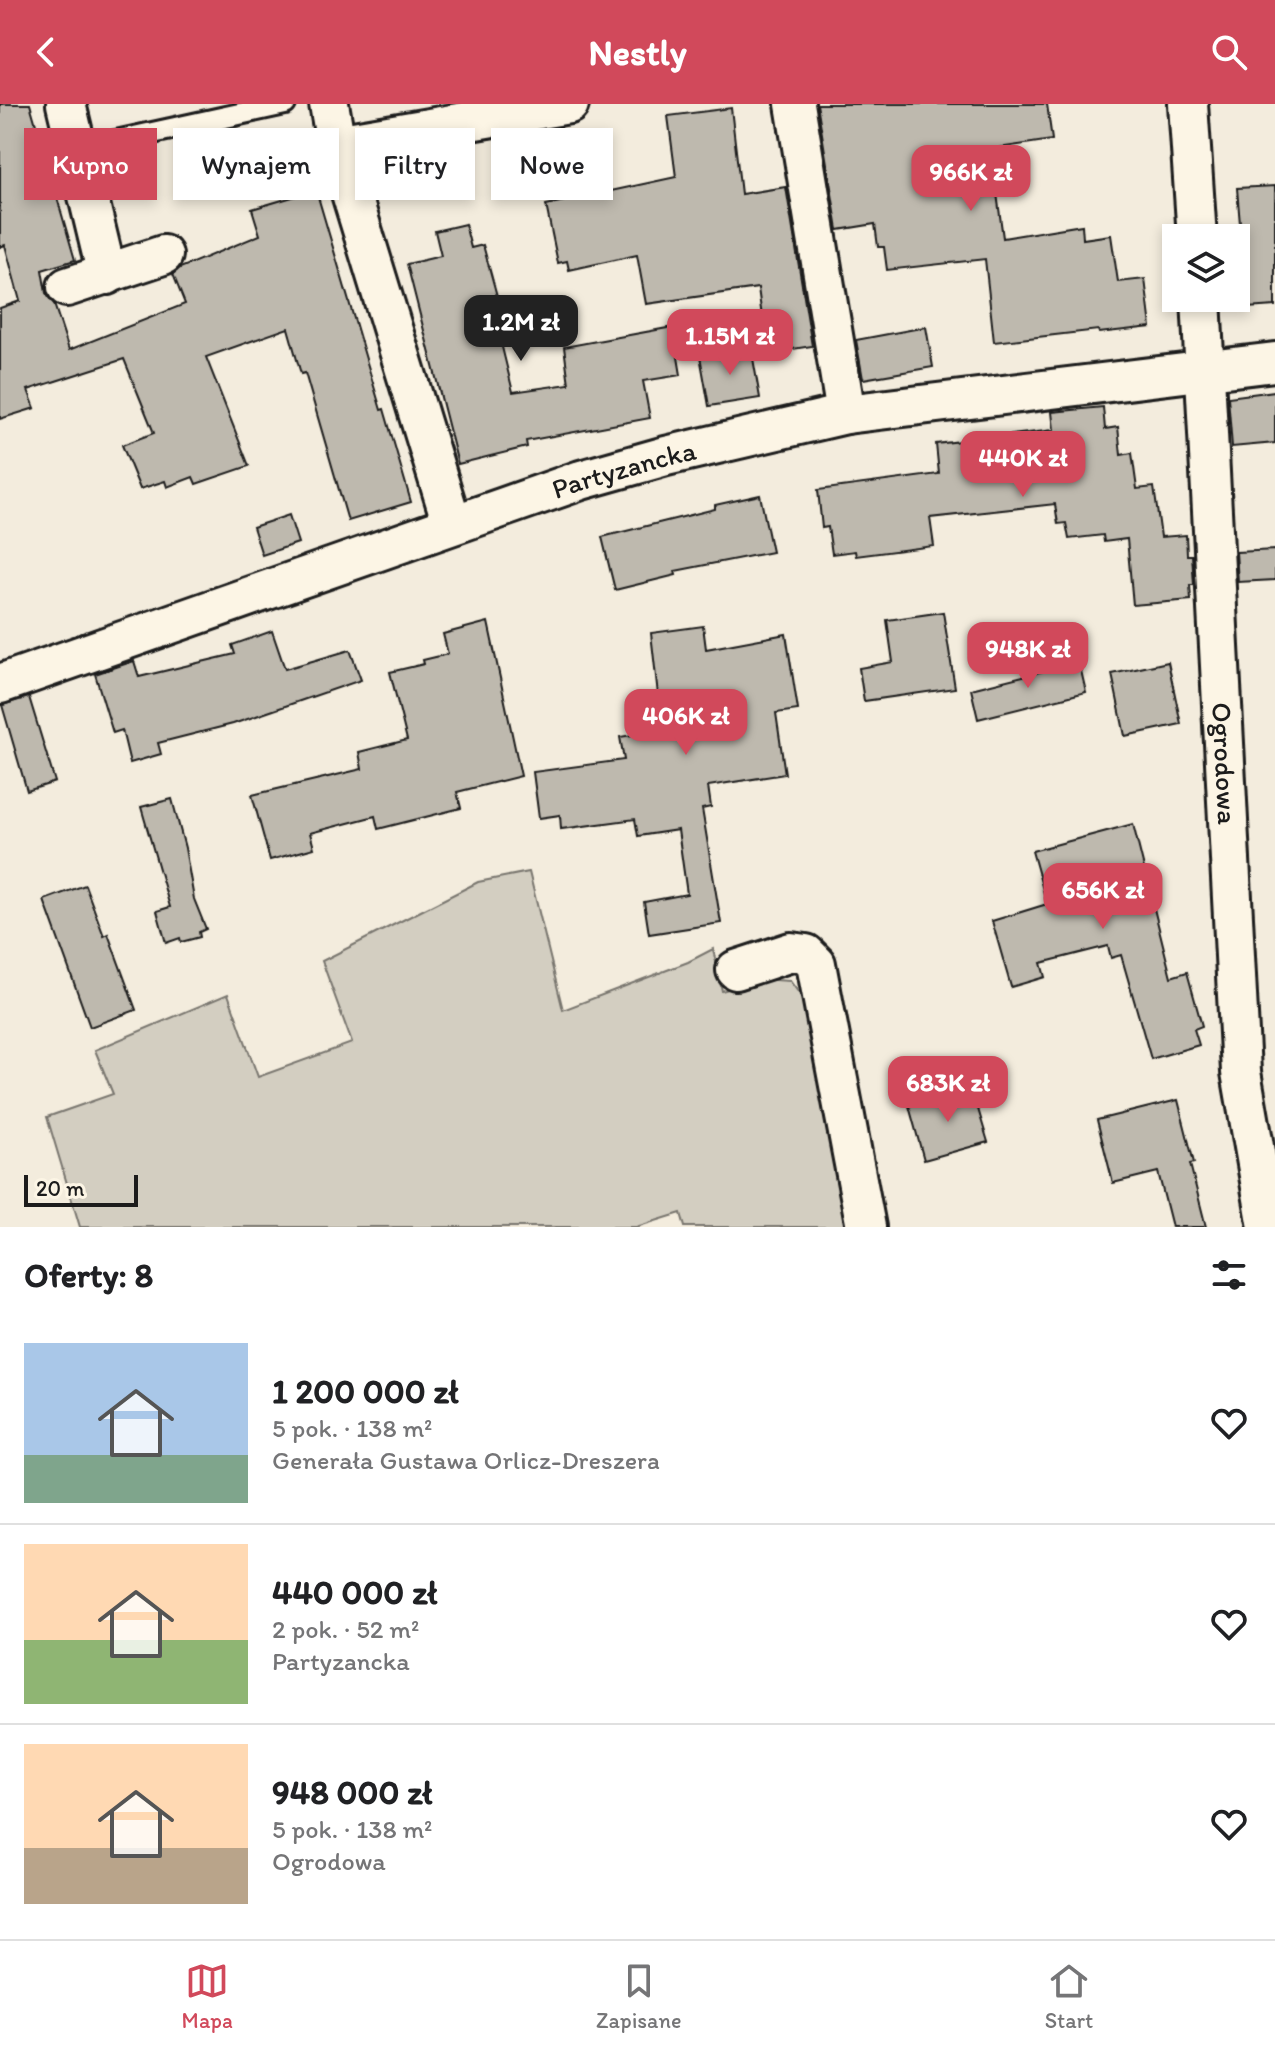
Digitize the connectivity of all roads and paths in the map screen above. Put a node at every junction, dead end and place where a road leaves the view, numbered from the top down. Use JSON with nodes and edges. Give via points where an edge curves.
{"nodes":[{"id":1,"x":66,"y":104,"type":"edge"},
{"id":2,"x":285,"y":104,"type":"edge"},
{"id":3,"x":329,"y":104,"type":"edge"},
{"id":4,"x":569,"y":104,"type":"edge"},
{"id":5,"x":795,"y":104,"type":"edge"},
{"id":6,"x":1188,"y":104,"type":"edge"},
{"id":7,"x":333,"y":128,"type":"edge"},
{"id":8,"x":157,"y":132,"type":"edge"},
{"id":9,"x":339,"y":143,"type":"edge"},
{"id":10,"x":339,"y":154,"type":"edge"},
{"id":11,"x":1196,"y":224,"type":"edge"},
{"id":12,"x":163,"y":255,"type":"dead end"},
{"id":13,"x":107,"y":275,"type":"junction"},
{"id":14,"x":67,"y":287,"type":"dead end"},
{"id":15,"x":1202,"y":312,"type":"edge"},
{"id":16,"x":1275,"y":362,"type":"edge"},
{"id":17,"x":1206,"y":368,"type":"junction"},
{"id":18,"x":846,"y":414,"type":"junction"},
{"id":19,"x":452,"y":524,"type":"junction"},
{"id":20,"x":0,"y":684,"type":"edge"},
{"id":21,"x":736,"y":970,"type":"dead end"},
{"id":22,"x":866,"y":1227,"type":"edge"},
{"id":23,"x":1268,"y":1227,"type":"edge"}],
"edges":[{"from":1,"to":13,"type":"street"},
{"from":2,"to":8,"type":"lane"},
{"from":3,"to":7,"type":"street"},
{"from":4,"to":9,"type":"street"},
{"from":5,"to":18,"type":"street"},
{"from":6,"to":11,"type":"street"},
{"from":10,"to":19,"type":"street"},
{"from":12,"to":13,"type":"street"},
{"from":13,"to":14,"type":"street"},
{"from":15,"to":17,"type":"street","name":"Ogrodowa"},
{"from":16,"to":17,"type":"street","name":"Partyzancka"},
{"from":17,"to":18,"type":"street","name":"Partyzancka"},
{"from":17,"to":23,"type":"street","name":"Ogrodowa","via":[[1241,1072]]},
{"from":18,"to":19,"type":"street","name":"Partyzancka","via":[[595,476]]},
{"from":19,"to":20,"type":"street","name":"Partyzancka"},
{"from":21,"to":22,"type":"street","via":[[791,952],[806,954],[816,964]]}]}
